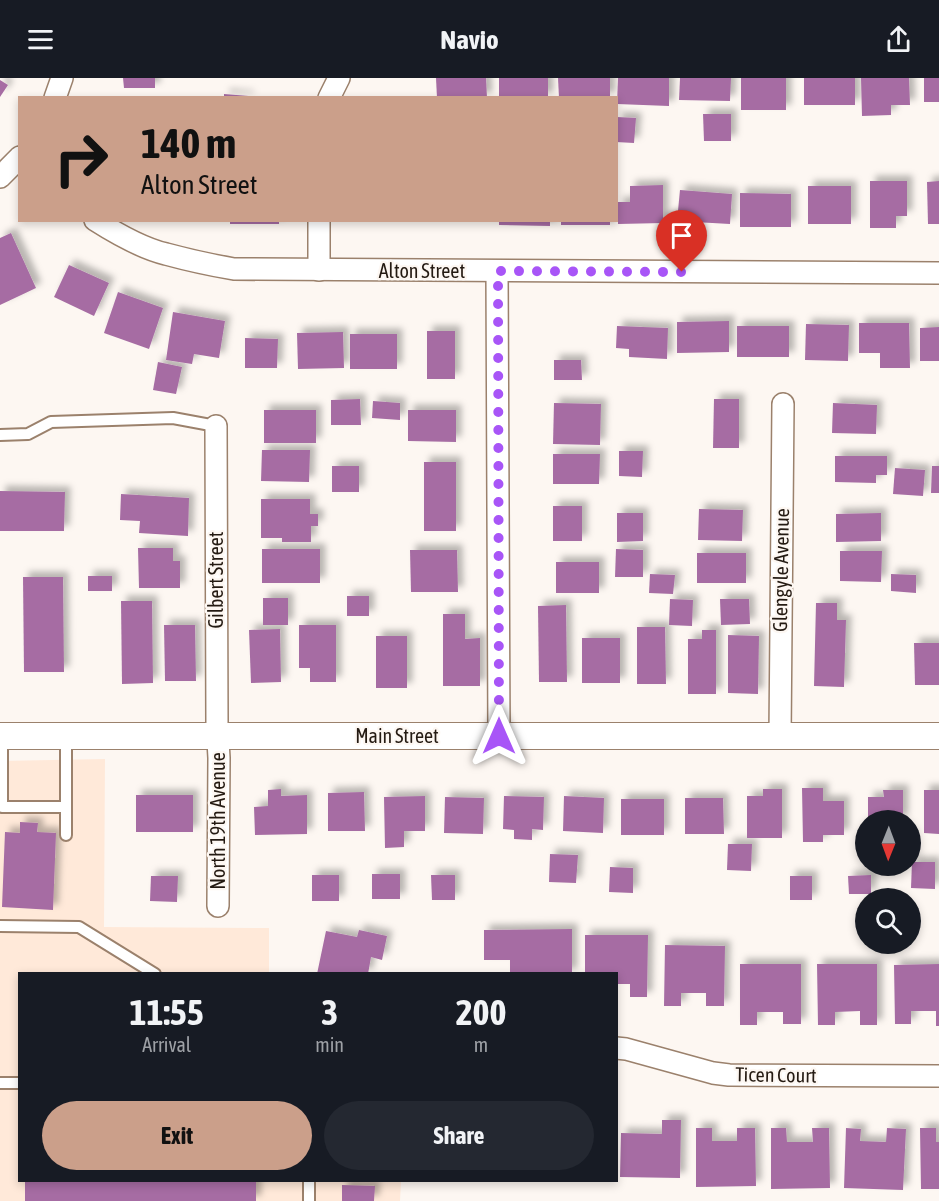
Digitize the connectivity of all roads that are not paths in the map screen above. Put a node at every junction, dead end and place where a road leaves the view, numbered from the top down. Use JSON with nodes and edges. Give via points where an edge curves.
{"nodes":[{"id":1,"x":62,"y":78,"type":"edge"},
{"id":2,"x":339,"y":78,"type":"edge"},
{"id":3,"x":56,"y":96,"type":"edge"},
{"id":4,"x":330,"y":96,"type":"edge"},
{"id":5,"x":18,"y":159,"type":"edge"},
{"id":6,"x":0,"y":177,"type":"edge"},
{"id":7,"x":99,"y":222,"type":"edge"},
{"id":8,"x":319,"y":222,"type":"edge"},
{"id":9,"x":319,"y":270,"type":"junction"},
{"id":10,"x":498,"y":271,"type":"junction"},
{"id":11,"x":939,"y":273,"type":"edge"},
{"id":12,"x":783,"y":404,"type":"dead end"},
{"id":13,"x":216,"y":426,"type":"joint"},
{"id":14,"x":0,"y":435,"type":"edge"},
{"id":15,"x":66,"y":735,"type":"junction"},
{"id":16,"x":218,"y":735,"type":"junction"},
{"id":17,"x":1,"y":736,"type":"edge"},
{"id":18,"x":499,"y":736,"type":"junction"},
{"id":19,"x":780,"y":736,"type":"junction"},
{"id":20,"x":939,"y":736,"type":"edge"},
{"id":21,"x":66,"y":807,"type":"junction"},
{"id":22,"x":66,"y":835,"type":"dead end"},
{"id":23,"x":218,"y":906,"type":"dead end"},
{"id":24,"x":0,"y":926,"type":"edge"},
{"id":25,"x":152,"y":972,"type":"edge"},
{"id":26,"x":618,"y":1048,"type":"edge"},
{"id":27,"x":939,"y":1076,"type":"edge"},
{"id":28,"x":0,"y":1083,"type":"edge"},
{"id":29,"x":18,"y":1083,"type":"edge"},
{"id":30,"x":309,"y":1182,"type":"edge"},
{"id":31,"x":309,"y":1201,"type":"edge"}],
"edges":[{"from":1,"to":3,"type":"street"},
{"from":2,"to":4,"type":"street"},
{"from":5,"to":6,"type":"street"},
{"from":7,"to":9,"type":"street","name":"Alton Street","via":[[136,243],[184,260],[234,269]]},
{"from":8,"to":9,"type":"street"},
{"from":9,"to":10,"type":"street","name":"Alton Street"},
{"from":10,"to":11,"type":"street","name":"Alton Street"},
{"from":10,"to":18,"type":"street"},
{"from":12,"to":19,"type":"street","name":"Glengyle Avenue"},
{"from":13,"to":14,"type":"lane","via":[[173,418],[51,422],[28,435]]},
{"from":13,"to":16,"type":"street","name":"Gilbert Street"},
{"from":15,"to":16,"type":"street","name":"Main Street"},
{"from":15,"to":17,"type":"street","name":"Main Street"},
{"from":15,"to":21,"type":"lane"},
{"from":16,"to":18,"type":"street","name":"Main Street"},
{"from":16,"to":23,"type":"street","name":"North 19th Avenue"},
{"from":17,"to":21,"type":"lane","via":[[2,807]]},
{"from":18,"to":19,"type":"street","name":"Main Street"},
{"from":19,"to":20,"type":"street","name":"Main Street"},
{"from":21,"to":22,"type":"lane"},
{"from":24,"to":25,"type":"lane","via":[[79,927]]},
{"from":26,"to":27,"type":"street","name":"Ticen Court","via":[[729,1075]]},
{"from":28,"to":29,"type":"lane"},
{"from":30,"to":31,"type":"lane"}]}
